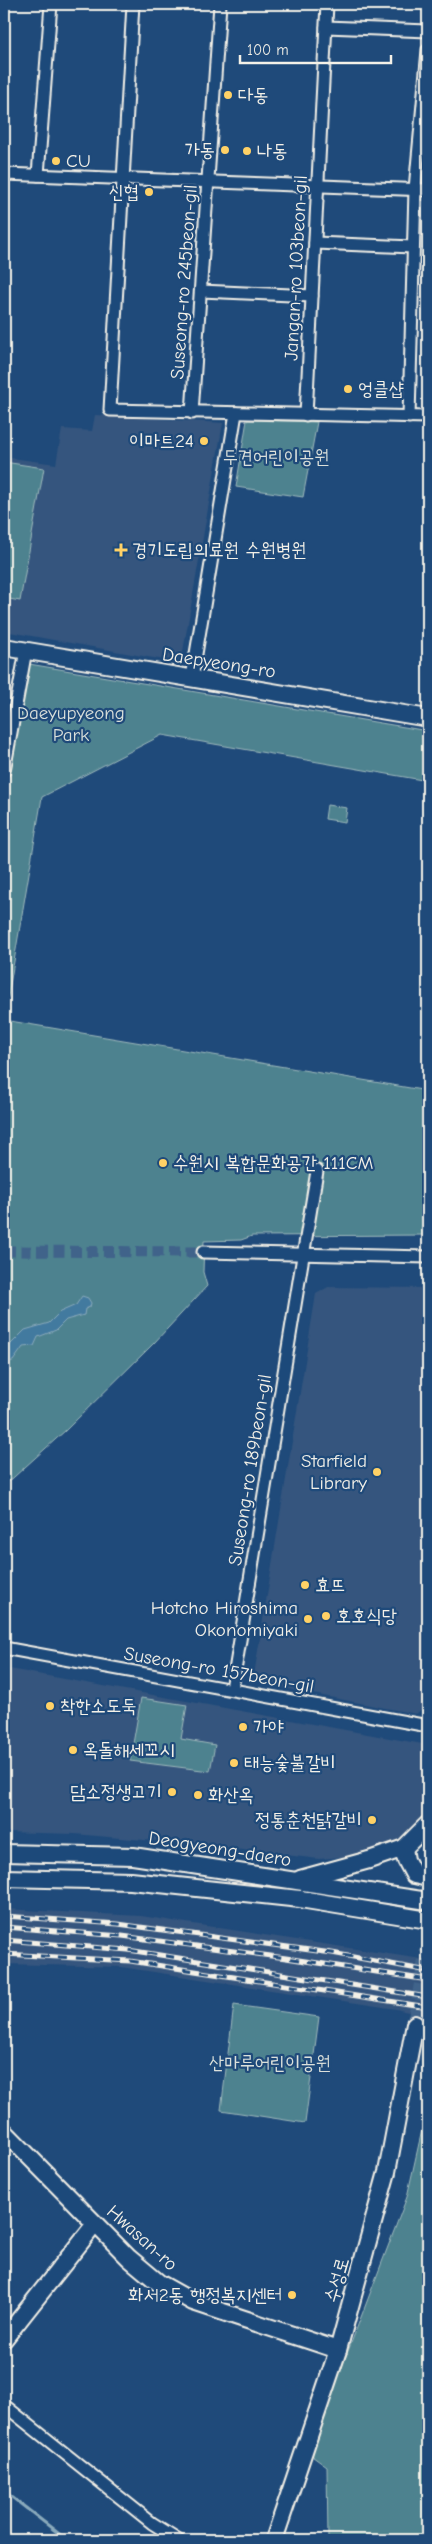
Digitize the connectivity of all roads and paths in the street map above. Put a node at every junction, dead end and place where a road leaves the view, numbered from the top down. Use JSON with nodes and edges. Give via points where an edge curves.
{"nodes":[{"id":1,"x":51,"y":4,"type":"edge"},
{"id":2,"x":133,"y":4,"type":"edge"},
{"id":3,"x":220,"y":4,"type":"edge"},
{"id":4,"x":327,"y":4,"type":"edge"},
{"id":5,"x":326,"y":27,"type":"junction"},
{"id":6,"x":428,"y":31,"type":"edge"},
{"id":7,"x":428,"y":50,"type":"edge"},
{"id":8,"x":4,"y":174,"type":"edge"},
{"id":9,"x":38,"y":175,"type":"junction"},
{"id":10,"x":122,"y":177,"type":"junction"},
{"id":11,"x":208,"y":180,"type":"junction"},
{"id":12,"x":318,"y":186,"type":"junction"},
{"id":13,"x":415,"y":189,"type":"junction"},
{"id":14,"x":428,"y":190,"type":"edge"},
{"id":15,"x":315,"y":243,"type":"junction"},
{"id":16,"x":413,"y":247,"type":"junction"},
{"id":17,"x":201,"y":291,"type":"junction"},
{"id":18,"x":312,"y":296,"type":"junction"},
{"id":19,"x":192,"y":413,"type":"junction"},
{"id":20,"x":236,"y":413,"type":"junction"},
{"id":21,"x":306,"y":415,"type":"junction"},
{"id":22,"x":409,"y":417,"type":"junction"},
{"id":23,"x":428,"y":417,"type":"edge"},
{"id":24,"x":4,"y":647,"type":"edge"},
{"id":25,"x":26,"y":650,"type":"junction"},
{"id":26,"x":192,"y":678,"type":"junction"},
{"id":27,"x":428,"y":718,"type":"edge"},
{"id":28,"x":4,"y":770,"type":"edge"},
{"id":29,"x":317,"y":1171,"type":"dead end"},
{"id":30,"x":203,"y":1252,"type":"tunnel mouth"},
{"id":31,"x":303,"y":1256,"type":"junction"},
{"id":32,"x":428,"y":1257,"type":"edge"},
{"id":33,"x":4,"y":1648,"type":"edge"},
{"id":34,"x":232,"y":1689,"type":"junction"},
{"id":35,"x":428,"y":1726,"type":"edge"},
{"id":36,"x":428,"y":1824,"type":"edge"},
{"id":37,"x":404,"y":1848,"type":"junction"},
{"id":38,"x":4,"y":1853,"type":"edge"},
{"id":39,"x":4,"y":1878,"type":"edge"},
{"id":40,"x":428,"y":1878,"type":"edge"},
{"id":41,"x":294,"y":1880,"type":"junction"},
{"id":42,"x":428,"y":1901,"type":"edge"},
{"id":43,"x":428,"y":1920,"type":"edge"},
{"id":44,"x":415,"y":2024,"type":"tunnel mouth"},
{"id":45,"x":4,"y":2131,"type":"edge"},
{"id":46,"x":95,"y":2224,"type":"junction"},
{"id":47,"x":4,"y":2339,"type":"edge"},
{"id":48,"x":338,"y":2350,"type":"junction"},
{"id":49,"x":4,"y":2405,"type":"edge"},
{"id":50,"x":179,"y":2540,"type":"edge"},
{"id":51,"x":274,"y":2540,"type":"edge"}],
"edges":[{"from":1,"to":9,"type":"street"},
{"from":2,"to":10,"type":"street"},
{"from":3,"to":11,"type":"street","name":"Suseong-ro 245beon-gil"},
{"from":4,"to":5,"type":"street","name":"Jangan-ro 103beon-gil"},
{"from":5,"to":6,"type":"street"},
{"from":5,"to":12,"type":"street","name":"Jangan-ro 103beon-gil"},
{"from":7,"to":13,"type":"street"},
{"from":8,"to":9,"type":"street"},
{"from":9,"to":10,"type":"street"},
{"from":10,"to":11,"type":"street"},
{"from":10,"to":19,"type":"street","via":[[110,410]]},
{"from":11,"to":12,"type":"street"},
{"from":11,"to":17,"type":"street","name":"Suseong-ro 245beon-gil"},
{"from":12,"to":13,"type":"street"},
{"from":12,"to":15,"type":"street","name":"Jangan-ro 103beon-gil"},
{"from":13,"to":14,"type":"street"},
{"from":13,"to":16,"type":"street"},
{"from":15,"to":16,"type":"street"},
{"from":15,"to":18,"type":"street","name":"Jangan-ro 103beon-gil"},
{"from":16,"to":22,"type":"street"},
{"from":17,"to":18,"type":"street"},
{"from":17,"to":19,"type":"street","name":"Suseong-ro 245beon-gil"},
{"from":18,"to":21,"type":"street","name":"Jangan-ro 103beon-gil"},
{"from":19,"to":20,"type":"street"},
{"from":20,"to":21,"type":"street"},
{"from":20,"to":26,"type":"street"},
{"from":21,"to":22,"type":"street"},
{"from":22,"to":23,"type":"street"},
{"from":24,"to":25,"type":"main road","name":"Daepyeong-ro"},
{"from":25,"to":26,"type":"main road","name":"Daepyeong-ro"},
{"from":25,"to":28,"type":"street"},
{"from":26,"to":27,"type":"main road","name":"Daepyeong-ro"},
{"from":29,"to":31,"type":"street","name":"Suseong-ro 189beon-gil"},
{"from":30,"to":31,"type":"street"},
{"from":31,"to":32,"type":"street"},
{"from":31,"to":34,"type":"street","name":"Suseong-ro 189beon-gil"},
{"from":33,"to":34,"type":"street","name":"Suseong-ro 157beon-gil"},
{"from":34,"to":35,"type":"street","name":"Suseong-ro 157beon-gil"},
{"from":36,"to":37,"type":"main road"},
{"from":37,"to":40,"type":"main road","via":[[414,1875]]},
{"from":37,"to":41,"type":"main road"},
{"from":38,"to":41,"type":"main road","name":"Deogyeong-daero","via":[[133,1856]]},
{"from":39,"to":43,"type":"main road","name":"Deogyeong-daero","via":[[131,1881],[300,1899]]},
{"from":41,"to":42,"type":"main road","name":"Deogyeong-daero"},
{"from":44,"to":48,"type":"main road","name":"수성로","via":[[387,2172]]},
{"from":45,"to":46,"type":"main road","name":"Hwasan-ro"},
{"from":46,"to":47,"type":"main road"},
{"from":46,"to":48,"type":"main road","name":"Hwasan-ro","via":[[144,2272],[174,2293]]},
{"from":48,"to":51,"type":"main road","name":"수성로"},
{"from":49,"to":50,"type":"street","via":[[152,2523]]}]}
